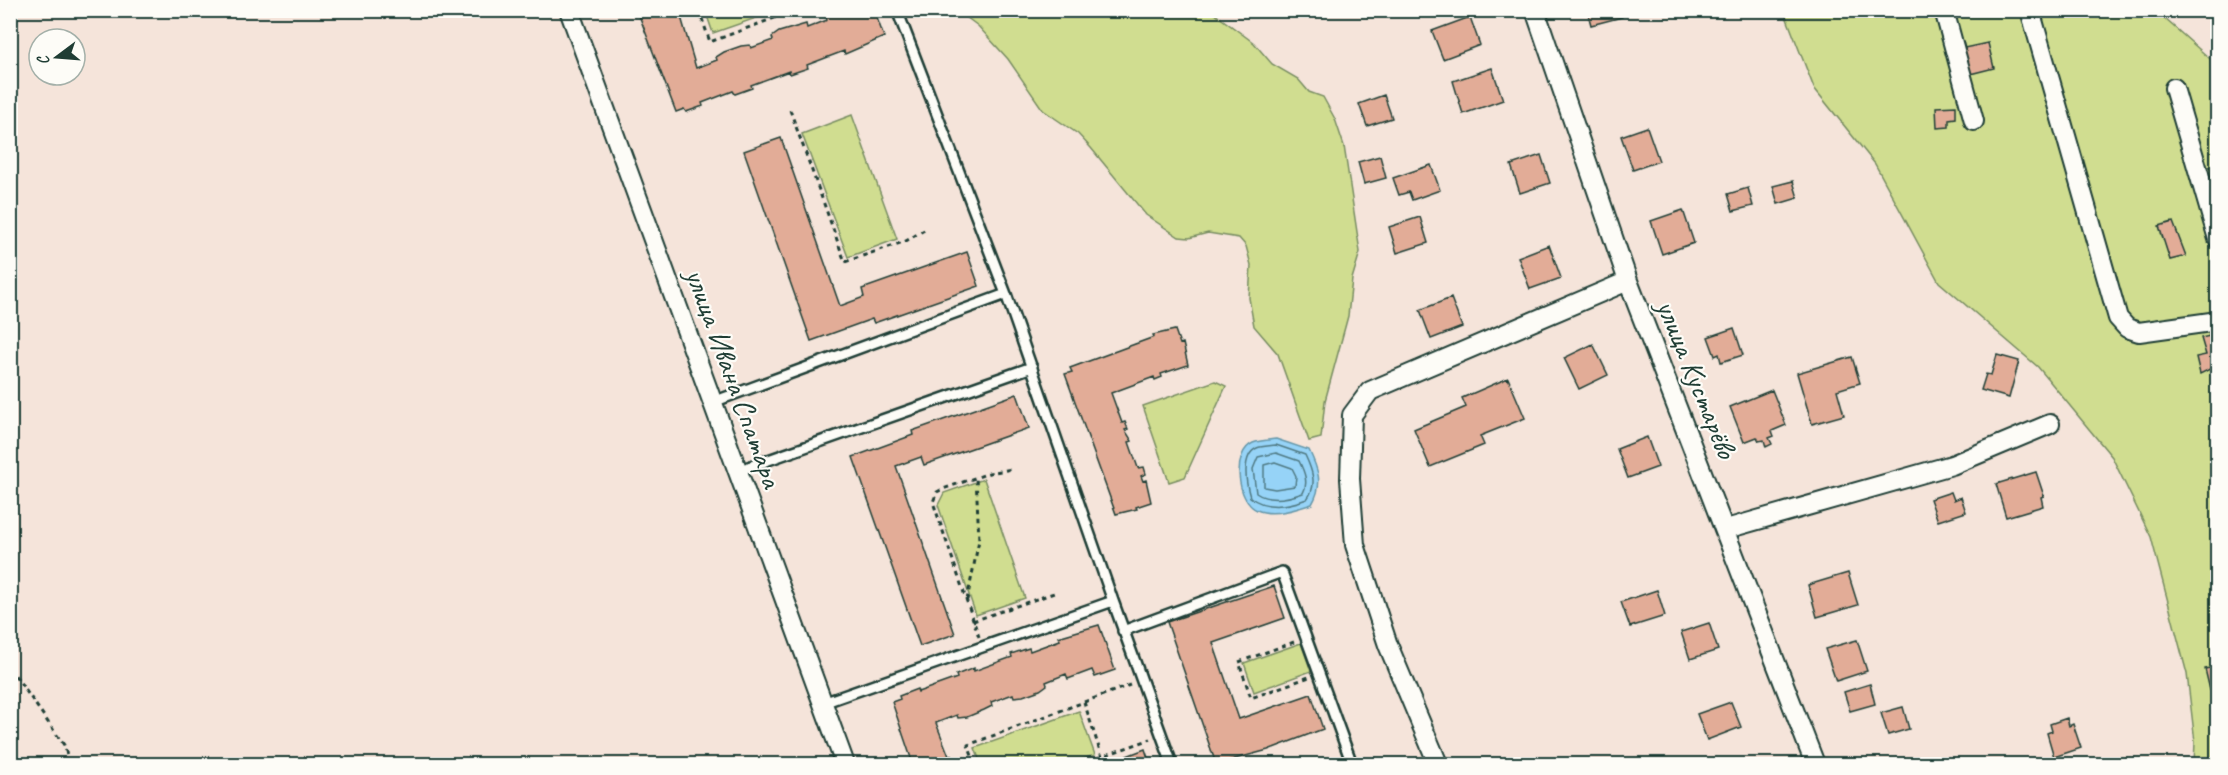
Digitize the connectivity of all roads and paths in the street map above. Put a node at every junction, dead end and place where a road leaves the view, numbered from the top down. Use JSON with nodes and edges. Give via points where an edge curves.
{"nodes":[{"id":1,"x":569,"y":10,"type":"edge"},
{"id":2,"x":699,"y":10,"type":"edge"},
{"id":3,"x":796,"y":10,"type":"edge"},
{"id":4,"x":897,"y":10,"type":"edge"},
{"id":5,"x":1535,"y":10,"type":"edge"},
{"id":6,"x":1944,"y":10,"type":"edge"},
{"id":7,"x":2030,"y":10,"type":"edge"},
{"id":8,"x":2174,"y":88,"type":"dead end"},
{"id":9,"x":790,"y":110,"type":"dead end"},
{"id":10,"x":1974,"y":121,"type":"dead end"},
{"id":11,"x":926,"y":229,"type":"dead end"},
{"id":12,"x":2217,"y":238,"type":"edge"},
{"id":13,"x":1628,"y":281,"type":"junction"},
{"id":14,"x":1006,"y":294,"type":"junction"},
{"id":15,"x":2217,"y":321,"type":"edge"},
{"id":16,"x":1032,"y":367,"type":"junction"},
{"id":17,"x":713,"y":402,"type":"junction"},
{"id":18,"x":2050,"y":424,"type":"dead end"},
{"id":19,"x":1013,"y":469,"type":"dead end"},
{"id":20,"x":737,"y":471,"type":"junction"},
{"id":21,"x":976,"y":477,"type":"junction"},
{"id":22,"x":1726,"y":529,"type":"junction"},
{"id":23,"x":1054,"y":592,"type":"dead end"},
{"id":24,"x":1113,"y":601,"type":"junction"},
{"id":25,"x":966,"y":602,"type":"junction"},
{"id":26,"x":973,"y":621,"type":"junction"},
{"id":27,"x":1123,"y":631,"type":"junction"},
{"id":28,"x":1306,"y":638,"type":"junction"},
{"id":29,"x":982,"y":647,"type":"junction"},
{"id":30,"x":10,"y":668,"type":"edge"},
{"id":31,"x":1319,"y":674,"type":"junction"},
{"id":32,"x":1141,"y":680,"type":"junction"},
{"id":33,"x":1084,"y":702,"type":"junction"},
{"id":34,"x":823,"y":703,"type":"junction"},
{"id":35,"x":1161,"y":735,"type":"junction"},
{"id":36,"x":1102,"y":757,"type":"junction"},
{"id":37,"x":70,"y":765,"type":"edge"},
{"id":38,"x":845,"y":765,"type":"edge"},
{"id":39,"x":975,"y":765,"type":"edge"},
{"id":40,"x":1081,"y":765,"type":"edge"},
{"id":41,"x":1172,"y":765,"type":"edge"},
{"id":42,"x":1352,"y":765,"type":"edge"},
{"id":43,"x":1438,"y":765,"type":"edge"},
{"id":44,"x":1815,"y":765,"type":"edge"}],
"edges":[{"from":1,"to":17,"type":"street","name":"улица Ивана Спатара"},
{"from":2,"to":3,"type":"path","via":[[710,42]]},
{"from":4,"to":14,"type":"lane"},
{"from":5,"to":13,"type":"street","name":"улица Кустарёво"},
{"from":6,"to":10,"type":"street"},
{"from":7,"to":15,"type":"street","via":[[2118,318],[2127,328],[2139,332]]},
{"from":8,"to":12,"type":"street"},
{"from":9,"to":11,"type":"path","via":[[845,262],[906,241]]},
{"from":13,"to":22,"type":"street","name":"улица Кустарёво"},
{"from":13,"to":43,"type":"street","via":[[1370,391],[1352,415],[1350,478],[1355,545],[1388,645]]},
{"from":14,"to":16,"type":"lane"},
{"from":14,"to":17,"type":"lane"},
{"from":16,"to":20,"type":"lane"},
{"from":16,"to":24,"type":"lane"},
{"from":17,"to":20,"type":"street","name":"улица Ивана Спатара"},
{"from":18,"to":22,"type":"street","via":[[1952,465]]},
{"from":19,"to":21,"type":"path"},
{"from":20,"to":34,"type":"street","name":"улица Ивана Спатара"},
{"from":21,"to":25,"type":"path","via":[[979,540]]},
{"from":21,"to":25,"type":"path","via":[[937,492],[933,502]]},
{"from":22,"to":44,"type":"street","name":"улица Кустарёво"},
{"from":23,"to":26,"type":"path"},
{"from":24,"to":27,"type":"lane"},
{"from":24,"to":29,"type":"lane"},
{"from":25,"to":26,"type":"path"},
{"from":26,"to":29,"type":"path"},
{"from":27,"to":28,"type":"lane","via":[[1282,573]]},
{"from":27,"to":32,"type":"lane"},
{"from":28,"to":31,"type":"lane"},
{"from":28,"to":31,"type":"path","via":[[1239,662],[1251,698]]},
{"from":29,"to":34,"type":"lane"},
{"from":30,"to":37,"type":"path","via":[[64,745]]},
{"from":31,"to":42,"type":"lane"},
{"from":32,"to":33,"type":"path"},
{"from":32,"to":35,"type":"lane"},
{"from":33,"to":36,"type":"path"},
{"from":33,"to":39,"type":"path","via":[[968,745]]},
{"from":34,"to":38,"type":"street","name":"улица Ивана Спатара"},
{"from":35,"to":36,"type":"path"},
{"from":35,"to":41,"type":"lane"},
{"from":36,"to":40,"type":"path"}]}
